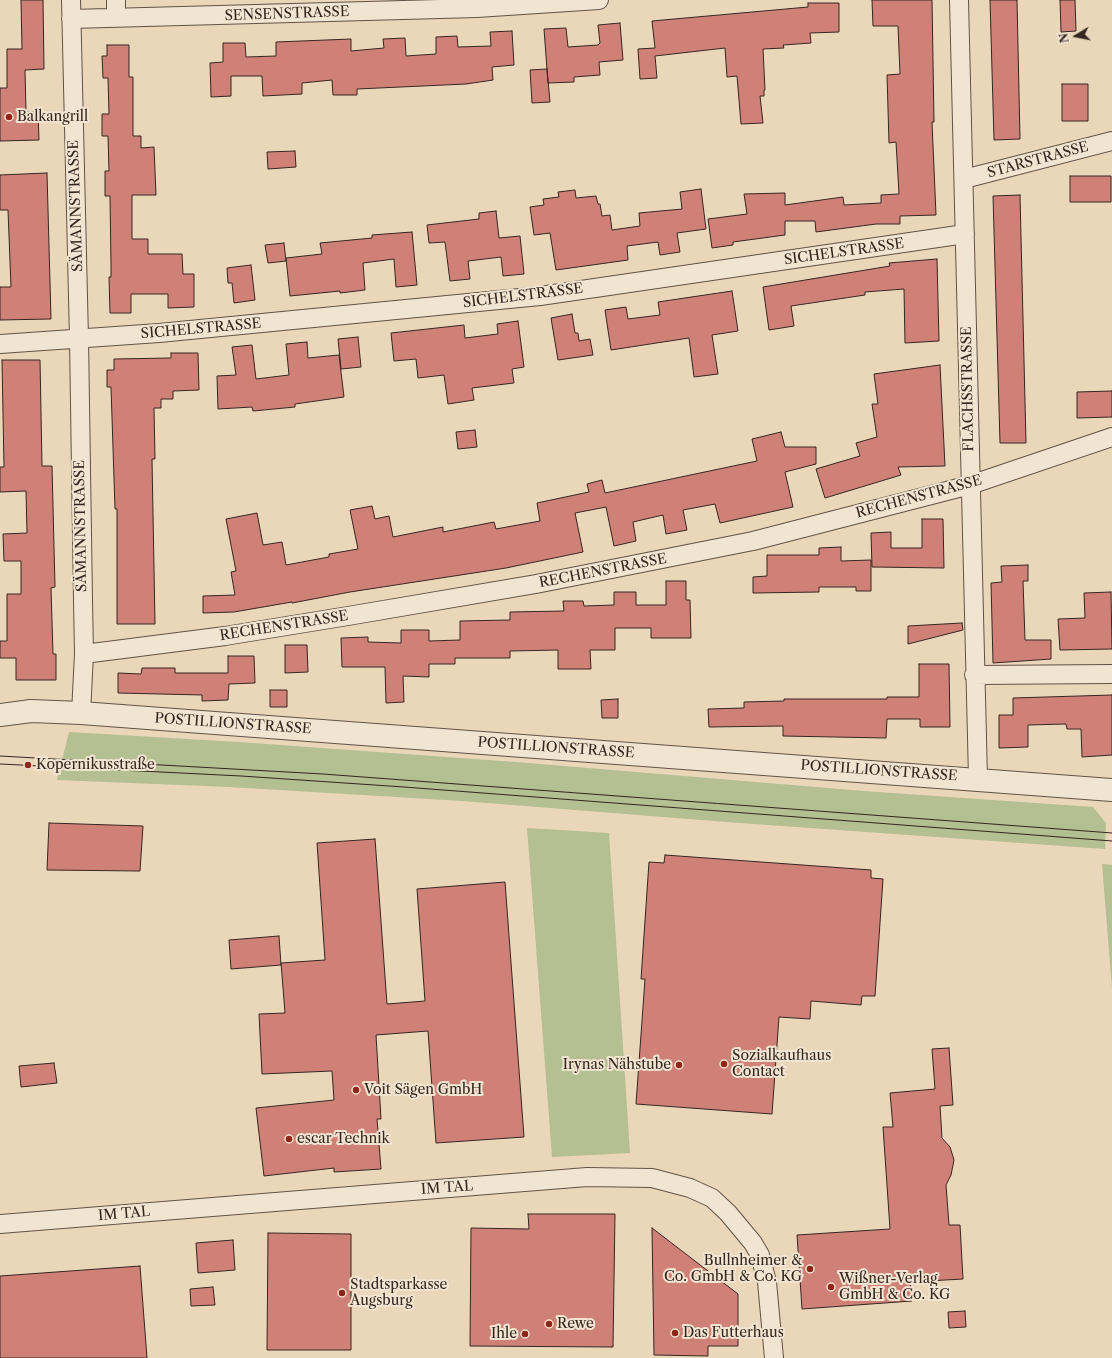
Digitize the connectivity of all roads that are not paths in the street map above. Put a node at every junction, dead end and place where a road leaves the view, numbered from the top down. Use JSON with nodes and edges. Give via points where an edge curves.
{"nodes":[{"id":1,"x":71,"y":0,"type":"edge"},
{"id":2,"x":116,"y":0,"type":"edge"},
{"id":3,"x":599,"y":0,"type":"edge"},
{"id":4,"x":959,"y":0,"type":"edge"},
{"id":5,"x":116,"y":18,"type":"junction"},
{"id":6,"x":71,"y":19,"type":"junction"},
{"id":7,"x":1112,"y":141,"type":"edge"},
{"id":8,"x":964,"y":179,"type":"junction"},
{"id":9,"x":965,"y":234,"type":"junction"},
{"id":10,"x":79,"y":339,"type":"junction"},
{"id":11,"x":0,"y":344,"type":"edge"},
{"id":12,"x":1112,"y":437,"type":"edge"},
{"id":13,"x":970,"y":484,"type":"junction"},
{"id":14,"x":84,"y":654,"type":"junction"},
{"id":15,"x":1112,"y":674,"type":"edge"},
{"id":16,"x":974,"y":675,"type":"junction"},
{"id":17,"x":81,"y":713,"type":"junction"},
{"id":18,"x":0,"y":715,"type":"edge"},
{"id":19,"x":978,"y":778,"type":"junction"},
{"id":20,"x":1112,"y":790,"type":"edge"},
{"id":21,"x":0,"y":1224,"type":"edge"},
{"id":22,"x":774,"y":1358,"type":"edge"}],
"edges":[{"from":1,"to":6,"type":"street","name":"SÄMANNSTRASSE"},
{"from":2,"to":5,"type":"street"},
{"from":3,"to":5,"type":"street","name":"SENSENSTRASSE","via":[[476,8]]},
{"from":4,"to":8,"type":"street","name":"FLACHSSTRASSE"},
{"from":5,"to":6,"type":"street","name":"SENSENSTRASSE"},
{"from":6,"to":10,"type":"street","name":"SÄMANNSTRASSE"},
{"from":7,"to":8,"type":"street","name":"STARSTRASSE"},
{"from":8,"to":9,"type":"street","name":"FLACHSSTRASSE"},
{"from":9,"to":10,"type":"street","name":"SICHELSTRASSE","via":[[540,296]]},
{"from":9,"to":13,"type":"street","name":"FLACHSSTRASSE"},
{"from":10,"to":11,"type":"street"},
{"from":10,"to":14,"type":"street","name":"SÄMANNSTRASSE"},
{"from":12,"to":13,"type":"street","name":"RECHENSTRASSE"},
{"from":13,"to":14,"type":"street","name":"RECHENSTRASSE","via":[[753,541],[536,584],[225,636]]},
{"from":13,"to":16,"type":"street","name":"FLACHSSTRASSE"},
{"from":14,"to":17,"type":"street","name":"SÄMANNSTRASSE"},
{"from":15,"to":16,"type":"street"},
{"from":16,"to":19,"type":"street","name":"FLACHSSTRASSE"},
{"from":17,"to":18,"type":"street","name":"POSTILLIONSTRASSE","via":[[31,711]]},
{"from":17,"to":19,"type":"street","name":"POSTILLIONSTRASSE"},
{"from":19,"to":20,"type":"street","name":"POSTILLIONSTRASSE"},
{"from":21,"to":22,"type":"street","name":"IM TAL","via":[[587,1177],[652,1178],[690,1188],[712,1198],[753,1243],[760,1255],[767,1282]]}]}
